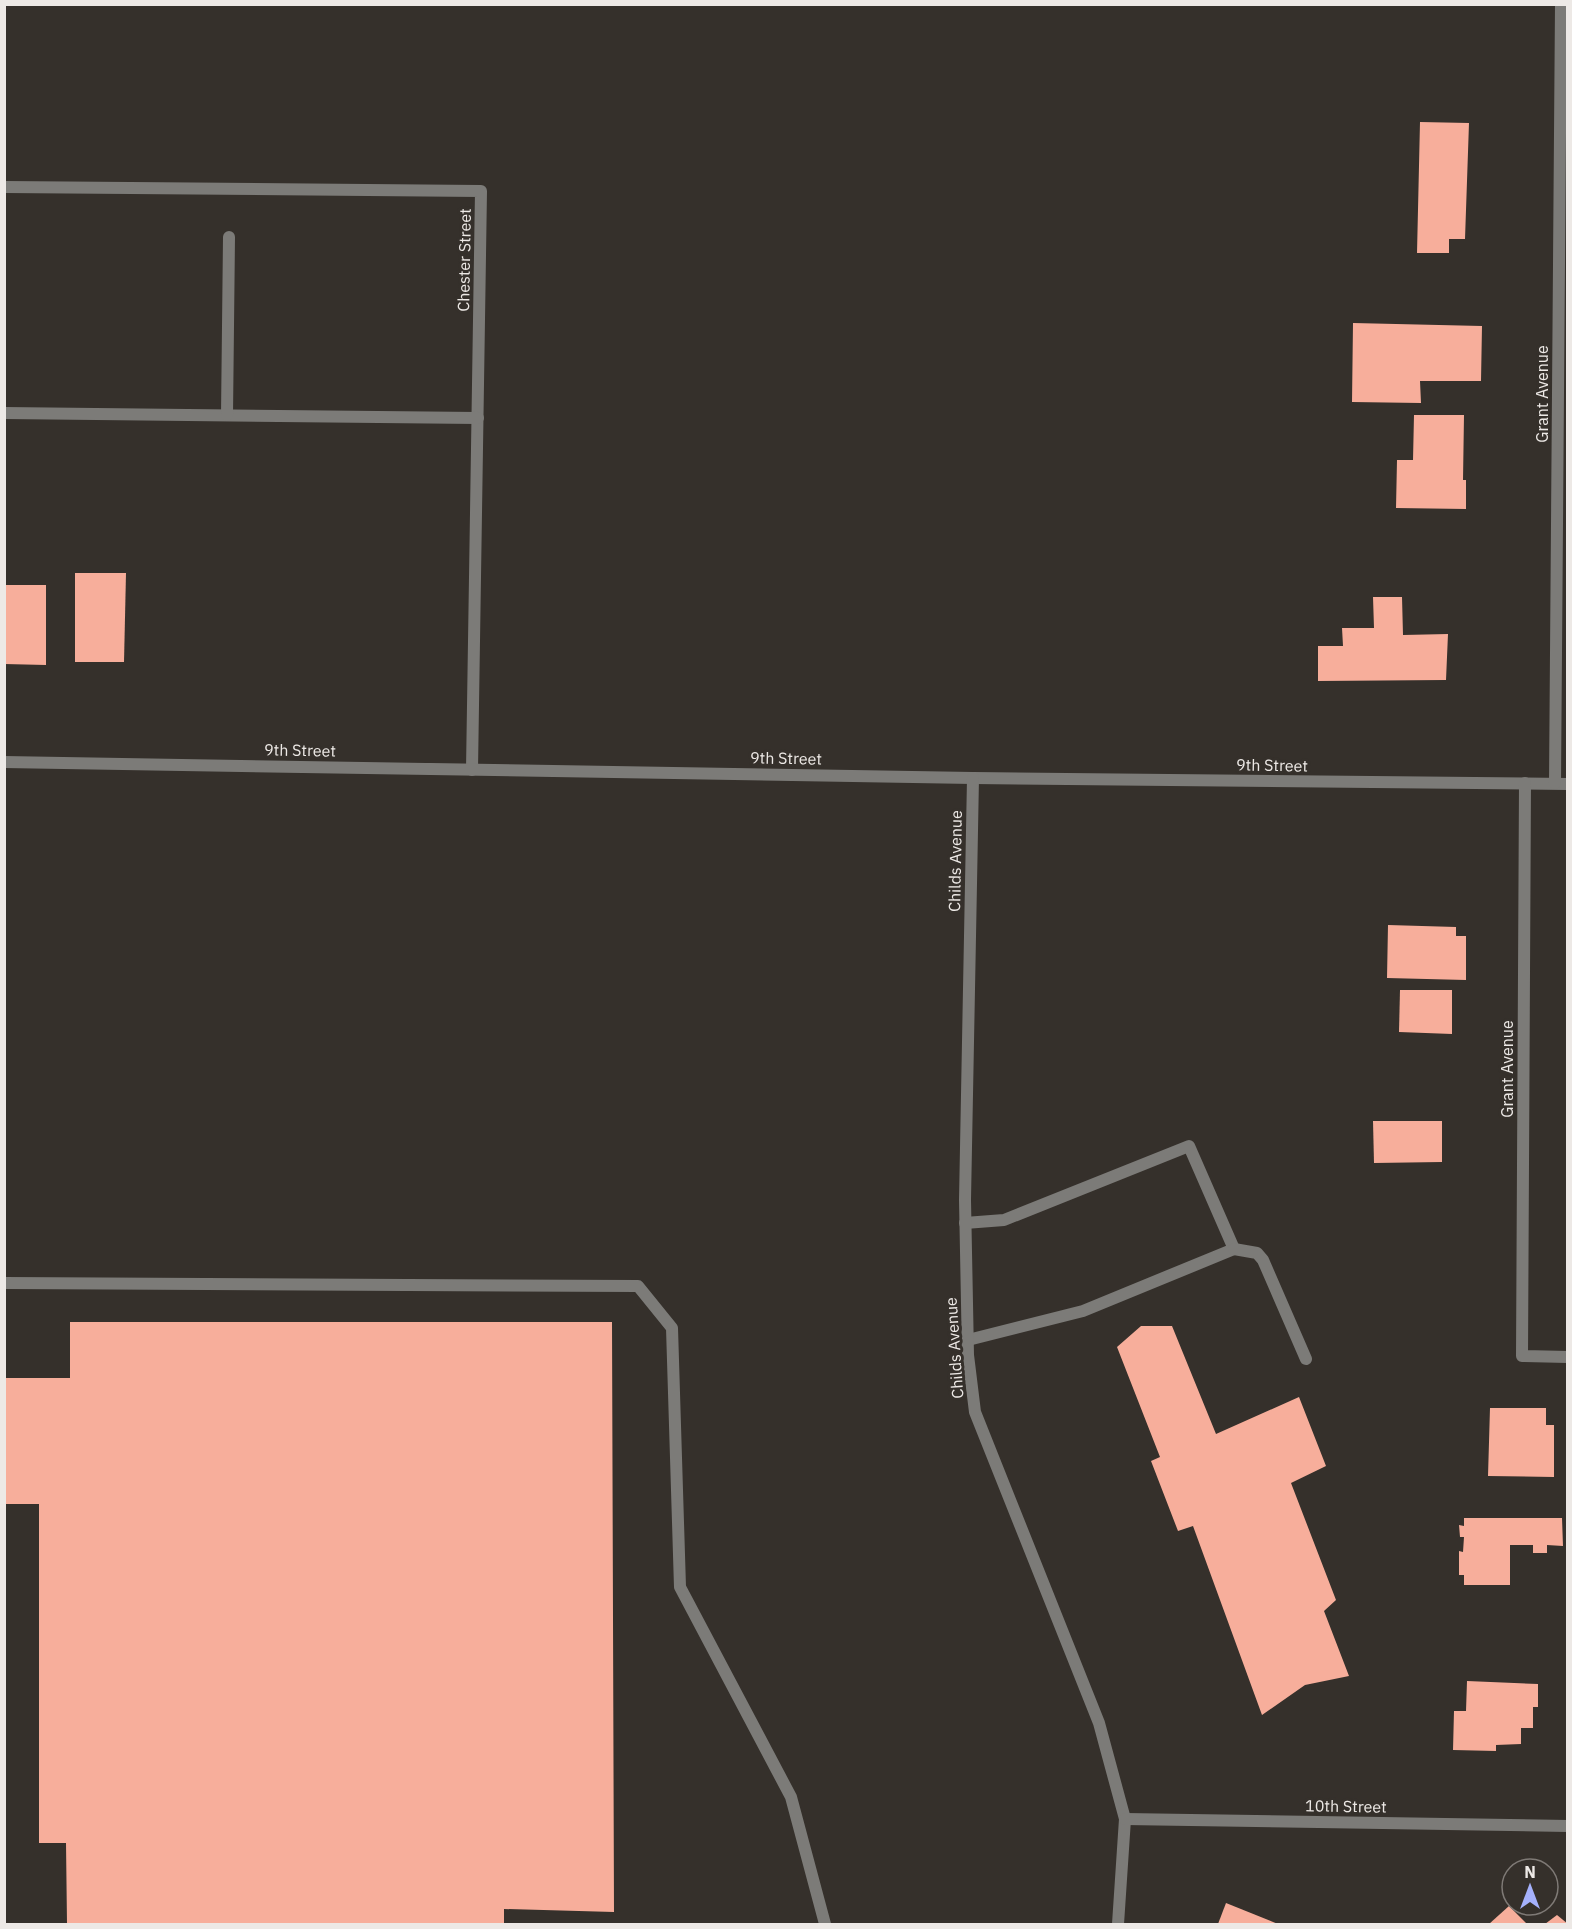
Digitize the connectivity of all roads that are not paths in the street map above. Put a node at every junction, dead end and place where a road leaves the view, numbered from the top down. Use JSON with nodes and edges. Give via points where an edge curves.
{"nodes":[{"id":1,"x":1561,"y":4,"type":"edge"},
{"id":2,"x":4,"y":187,"type":"edge"},
{"id":3,"x":1564,"y":188,"type":"edge"},
{"id":4,"x":229,"y":237,"type":"dead end"},
{"id":5,"x":4,"y":413,"type":"edge"},
{"id":6,"x":227,"y":415,"type":"junction"},
{"id":7,"x":478,"y":418,"type":"junction"},
{"id":8,"x":4,"y":762,"type":"edge"},
{"id":9,"x":472,"y":770,"type":"junction"},
{"id":10,"x":973,"y":778,"type":"junction"},
{"id":11,"x":1525,"y":783,"type":"junction"},
{"id":12,"x":1561,"y":784,"type":"edge"},
{"id":13,"x":965,"y":1223,"type":"junction"},
{"id":14,"x":1234,"y":1249,"type":"junction"},
{"id":15,"x":4,"y":1282,"type":"edge"},
{"id":16,"x":968,"y":1340,"type":"junction"},
{"id":17,"x":1568,"y":1357,"type":"edge"},
{"id":18,"x":1306,"y":1359,"type":"dead end"},
{"id":19,"x":1125,"y":1819,"type":"junction"},
{"id":20,"x":1568,"y":1826,"type":"edge"},
{"id":21,"x":825,"y":1924,"type":"edge"},
{"id":22,"x":1118,"y":1924,"type":"edge"}],
"edges":[{"from":1,"to":3,"type":"street","name":"Grant Avenue"},
{"from":2,"to":7,"type":"street","name":"Chester Street","via":[[481,191]]},
{"from":3,"to":12,"type":"street","name":"Grant Avenue"},
{"from":4,"to":6,"type":"street"},
{"from":5,"to":6,"type":"street"},
{"from":6,"to":7,"type":"street"},
{"from":7,"to":9,"type":"street","name":"Chester Street"},
{"from":8,"to":9,"type":"street","name":"9th Street"},
{"from":9,"to":10,"type":"street","name":"9th Street"},
{"from":10,"to":11,"type":"street","name":"9th Street"},
{"from":10,"to":13,"type":"street","name":"Childs Avenue"},
{"from":11,"to":12,"type":"street","name":"9th Street"},
{"from":11,"to":17,"type":"street","name":"Grant Avenue","via":[[1522,1356]]},
{"from":13,"to":14,"type":"street","via":[[1004,1220],[1189,1146]]},
{"from":13,"to":16,"type":"street","name":"Childs Avenue"},
{"from":14,"to":16,"type":"street","via":[[1083,1311]]},
{"from":14,"to":18,"type":"street","via":[[1257,1253],[1263,1260]]},
{"from":15,"to":21,"type":"street","via":[[638,1286],[672,1328],[680,1587],[792,1797]]},
{"from":16,"to":19,"type":"street","name":"Childs Avenue","via":[[975,1412],[1099,1723]]},
{"from":19,"to":20,"type":"street","name":"10th Street"},
{"from":19,"to":22,"type":"street","name":"Childs Avenue"}]}
